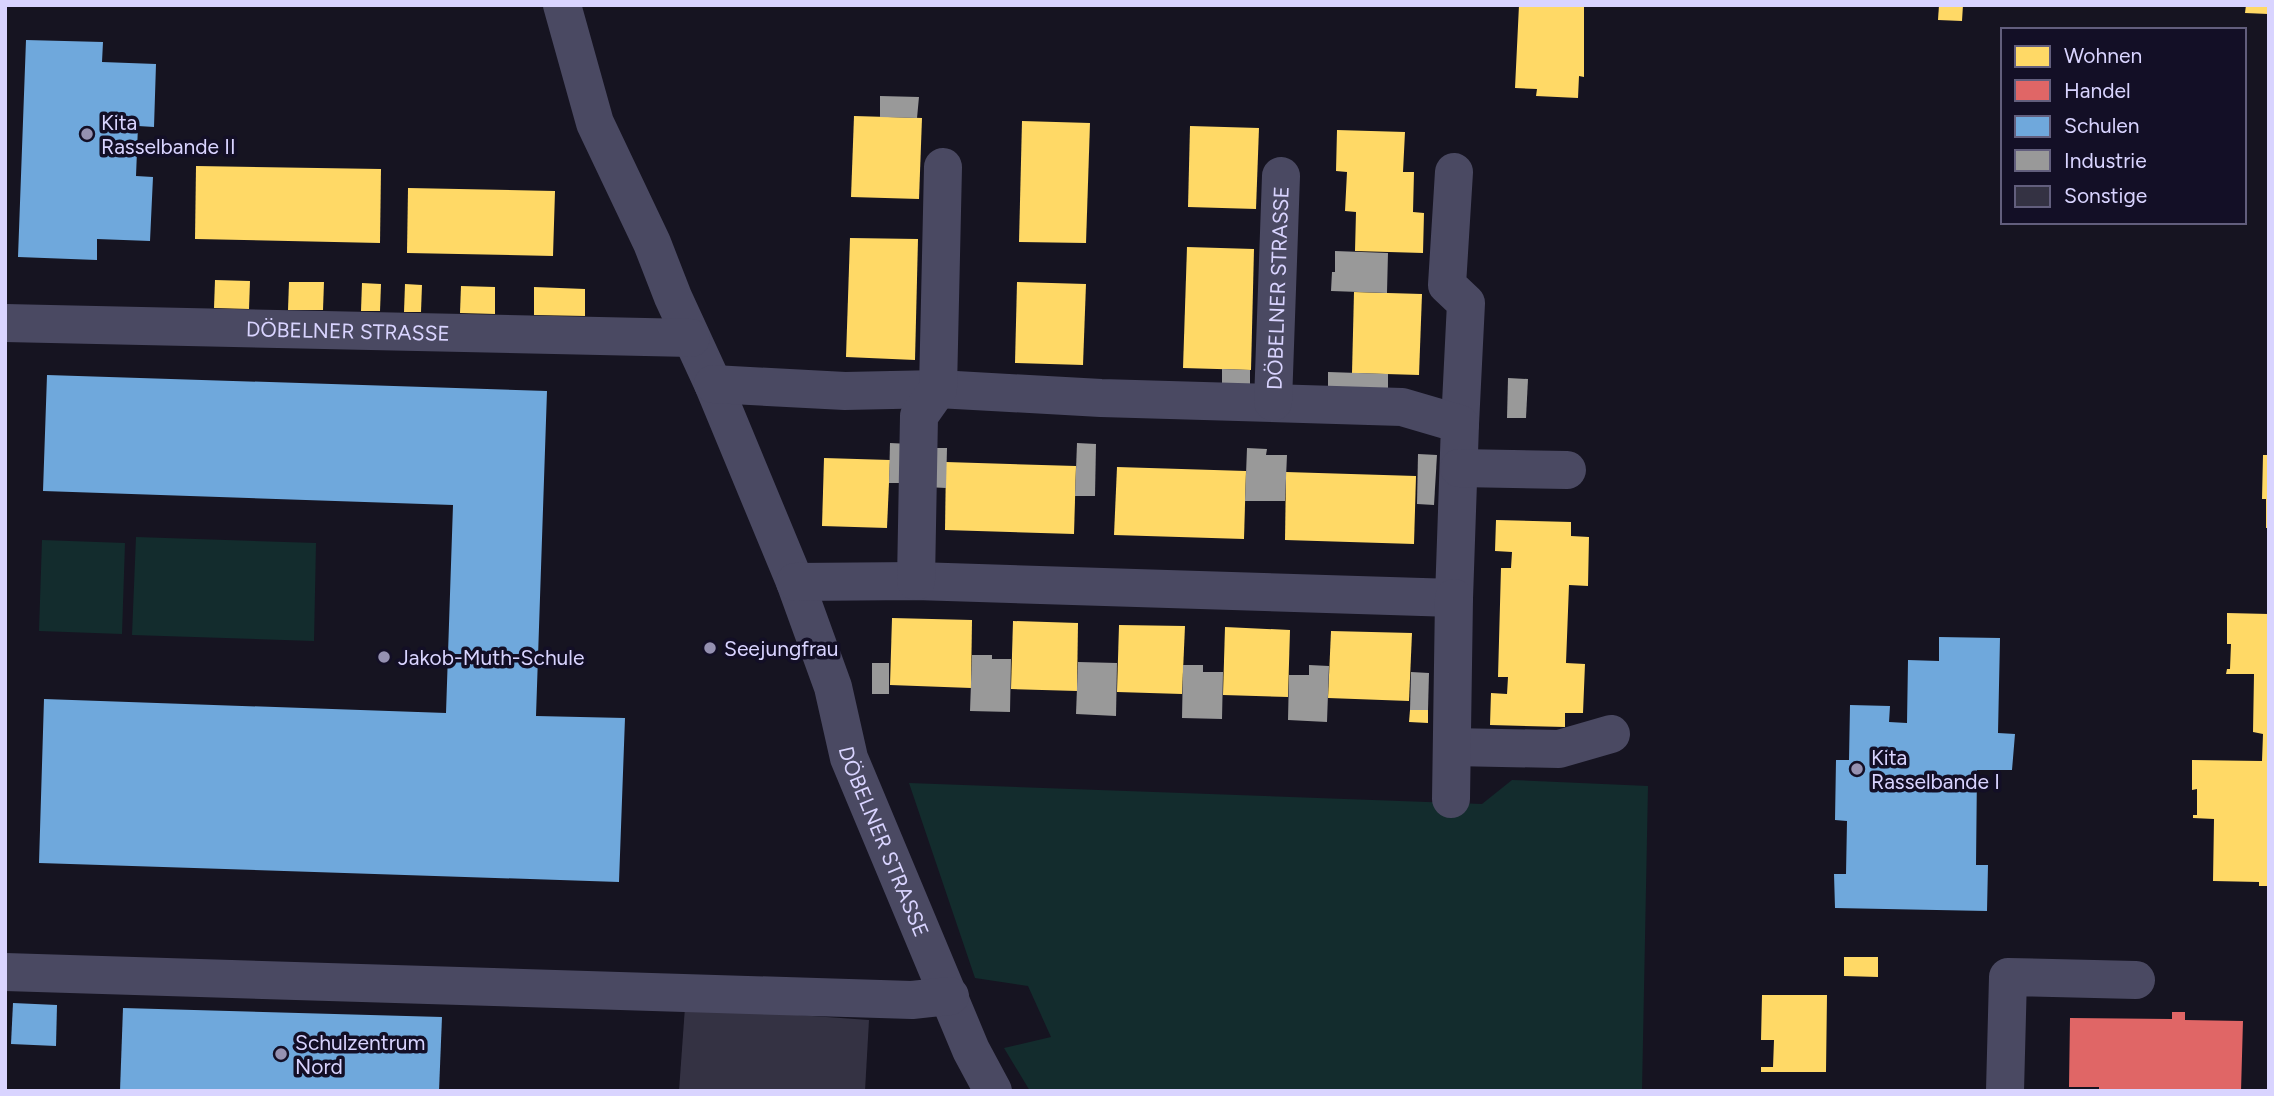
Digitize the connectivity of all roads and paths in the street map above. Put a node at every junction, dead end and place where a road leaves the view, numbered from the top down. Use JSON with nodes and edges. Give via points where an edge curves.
{"nodes":[{"id":1,"x":562,"y":5,"type":"edge"},
{"id":2,"x":943,"y":167,"type":"dead end"},
{"id":3,"x":1454,"y":172,"type":"dead end"},
{"id":4,"x":1281,"y":176,"type":"dead end"},
{"id":5,"x":5,"y":323,"type":"edge"},
{"id":6,"x":691,"y":338,"type":"junction"},
{"id":7,"x":713,"y":384,"type":"junction"},
{"id":8,"x":938,"y":389,"type":"junction"},
{"id":9,"x":1273,"y":402,"type":"junction"},
{"id":10,"x":1460,"y":424,"type":"junction"},
{"id":11,"x":1459,"y":468,"type":"junction"},
{"id":12,"x":1567,"y":470,"type":"dead end"},
{"id":13,"x":916,"y":581,"type":"junction"},
{"id":14,"x":795,"y":582,"type":"junction"},
{"id":15,"x":1454,"y":598,"type":"junction"},
{"id":16,"x":1611,"y":734,"type":"dead end"},
{"id":17,"x":1452,"y":747,"type":"junction"},
{"id":18,"x":1451,"y":799,"type":"dead end"},
{"id":19,"x":5,"y":972,"type":"edge"},
{"id":20,"x":2136,"y":980,"type":"dead end"},
{"id":21,"x":950,"y":996,"type":"junction"},
{"id":22,"x":993,"y":1091,"type":"edge"},
{"id":23,"x":2005,"y":1091,"type":"edge"}],
"edges":[{"from":1,"to":6,"type":"street","name":"DÖBELNER STRASSE","via":[[595,123]]},
{"from":2,"to":8,"type":"street"},
{"from":3,"to":10,"type":"street","via":[[1447,285],[1466,303]]},
{"from":4,"to":9,"type":"street","name":"DÖBELNER STRASSE"},
{"from":5,"to":6,"type":"street","name":"DÖBELNER STRASSE"},
{"from":6,"to":7,"type":"street","name":"DÖBELNER STRASSE"},
{"from":7,"to":8,"type":"street","name":"DÖBELNER STRASSE","via":[[845,391]]},
{"from":7,"to":14,"type":"street","name":"DÖBELNER STRASSE"},
{"from":8,"to":9,"type":"street","name":"DÖBELNER STRASSE"},
{"from":8,"to":13,"type":"street","via":[[919,416]]},
{"from":9,"to":10,"type":"street","name":"DÖBELNER STRASSE","via":[[1402,407]]},
{"from":10,"to":11,"type":"street"},
{"from":11,"to":12,"type":"street"},
{"from":11,"to":15,"type":"street"},
{"from":13,"to":14,"type":"street"},
{"from":13,"to":15,"type":"street"},
{"from":14,"to":21,"type":"street","name":"DÖBELNER STRASSE","via":[[833,687],[849,758]]},
{"from":15,"to":17,"type":"street"},
{"from":16,"to":17,"type":"street","via":[[1559,749]]},
{"from":17,"to":18,"type":"street"},
{"from":19,"to":21,"type":"street","via":[[912,1000]]},
{"from":20,"to":23,"type":"street","via":[[2008,977]]},
{"from":21,"to":22,"type":"street","name":"DÖBELNER STRASSE"}]}
